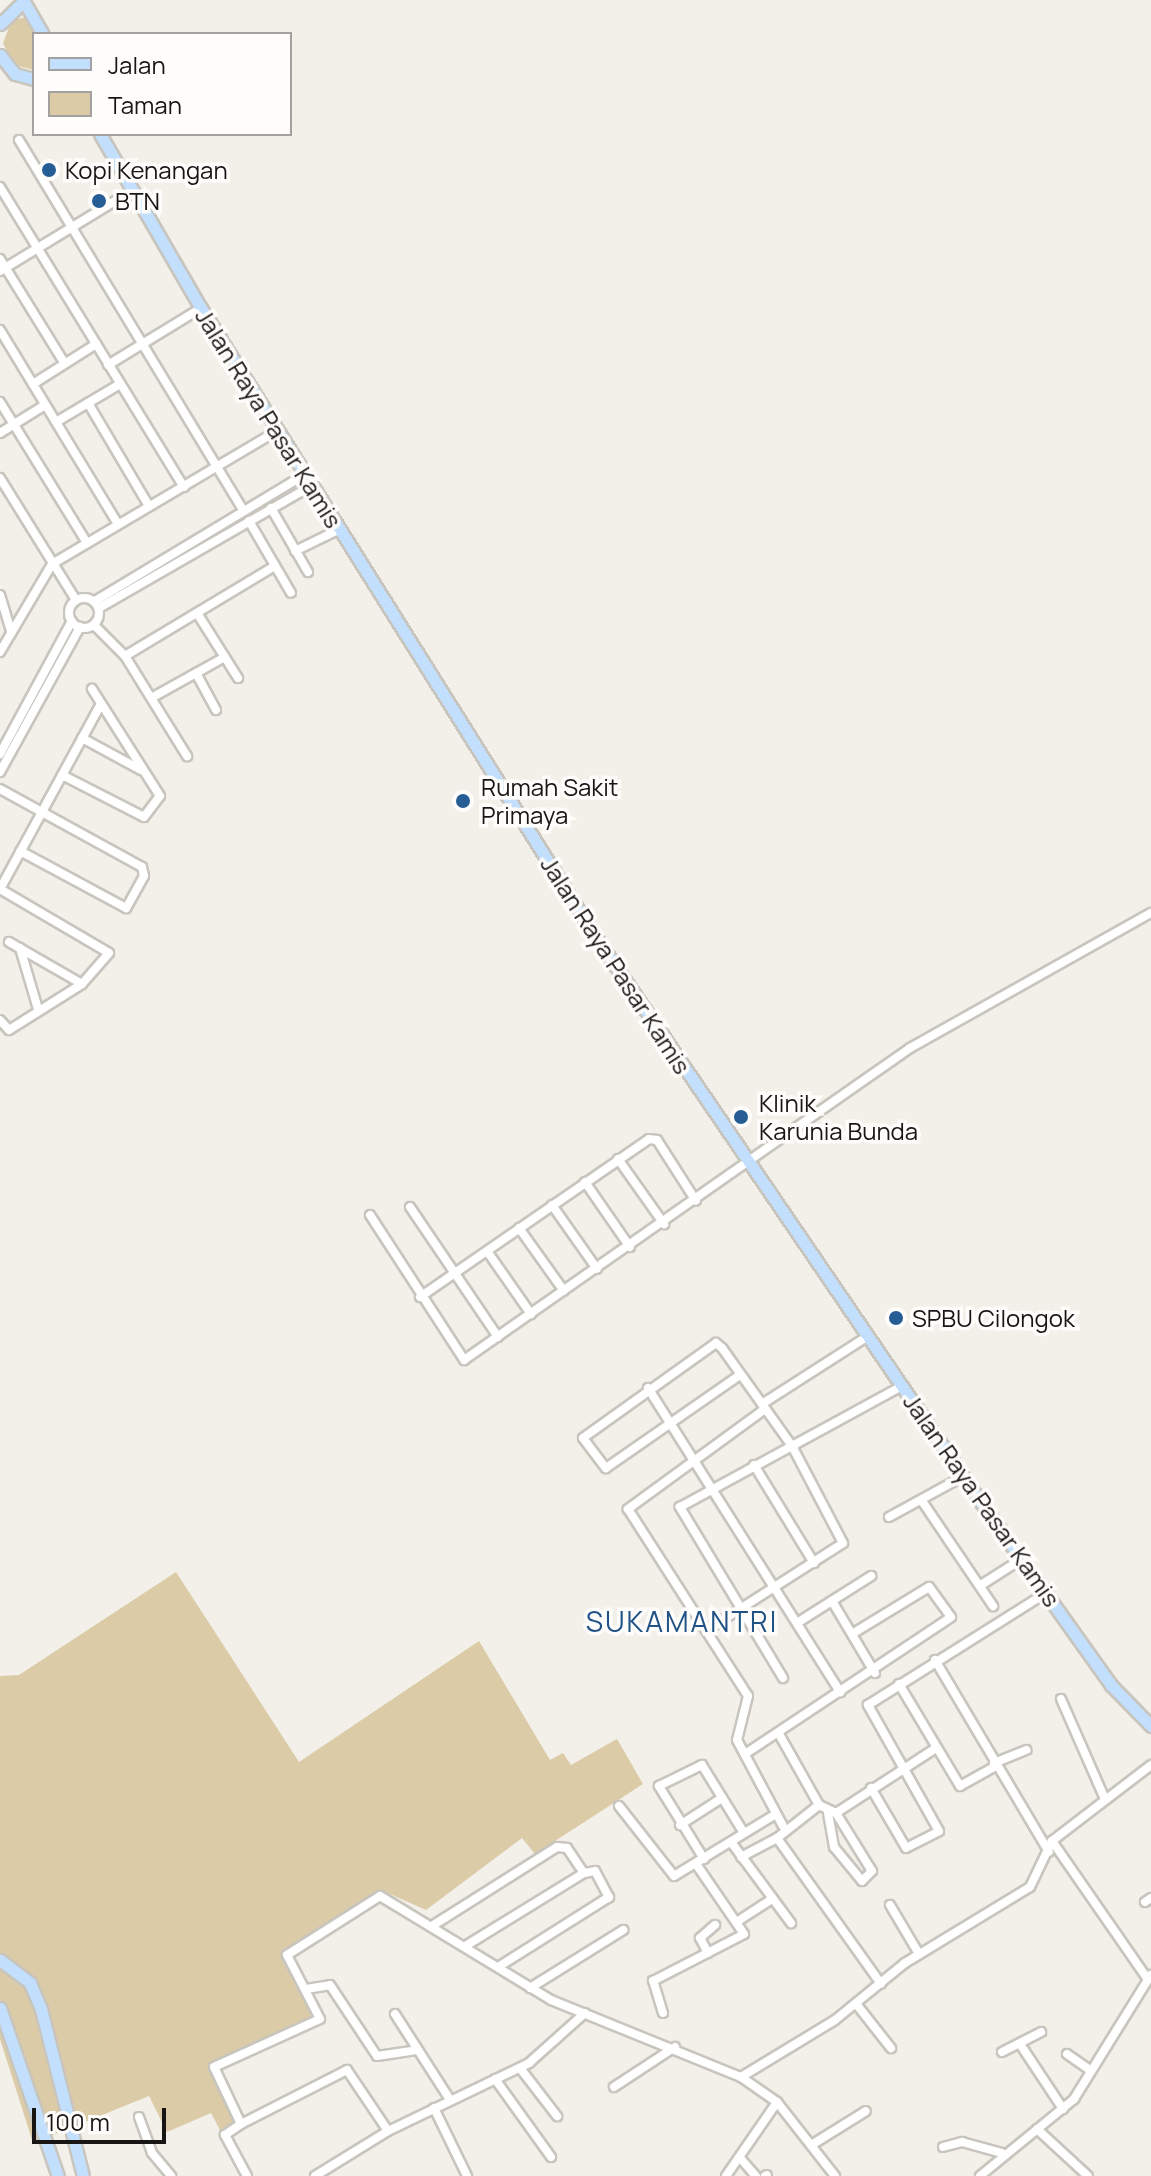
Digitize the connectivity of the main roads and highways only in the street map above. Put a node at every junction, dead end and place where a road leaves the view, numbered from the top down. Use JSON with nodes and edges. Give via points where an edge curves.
{"nodes":[{"id":1,"x":24,"y":0,"type":"edge"},
{"id":2,"x":0,"y":24,"type":"edge"},
{"id":3,"x":42,"y":32,"type":"edge"},
{"id":4,"x":0,"y":55,"type":"edge"},
{"id":5,"x":5,"y":72,"type":"edge"},
{"id":6,"x":32,"y":79,"type":"edge"},
{"id":7,"x":101,"y":136,"type":"edge"},
{"id":8,"x":1151,"y":1726,"type":"edge"},
{"id":9,"x":0,"y":1960,"type":"edge"},
{"id":10,"x":0,"y":2008,"type":"edge"},
{"id":11,"x":58,"y":2176,"type":"edge"},
{"id":12,"x":83,"y":2176,"type":"edge"}],
"edges":[{"from":1,"to":2,"type":"main road"},
{"from":1,"to":3,"type":"main road"},
{"from":4,"to":5,"type":"main road"},
{"from":5,"to":6,"type":"main road"},
{"from":7,"to":8,"type":"main road","name":"Jalan Raya Pasar Kamis","via":[[338,530],[748,1166],[1046,1593]]},
{"from":9,"to":12,"type":"main road","via":[[30,1983],[41,2009]]},
{"from":10,"to":11,"type":"main road"}]}
